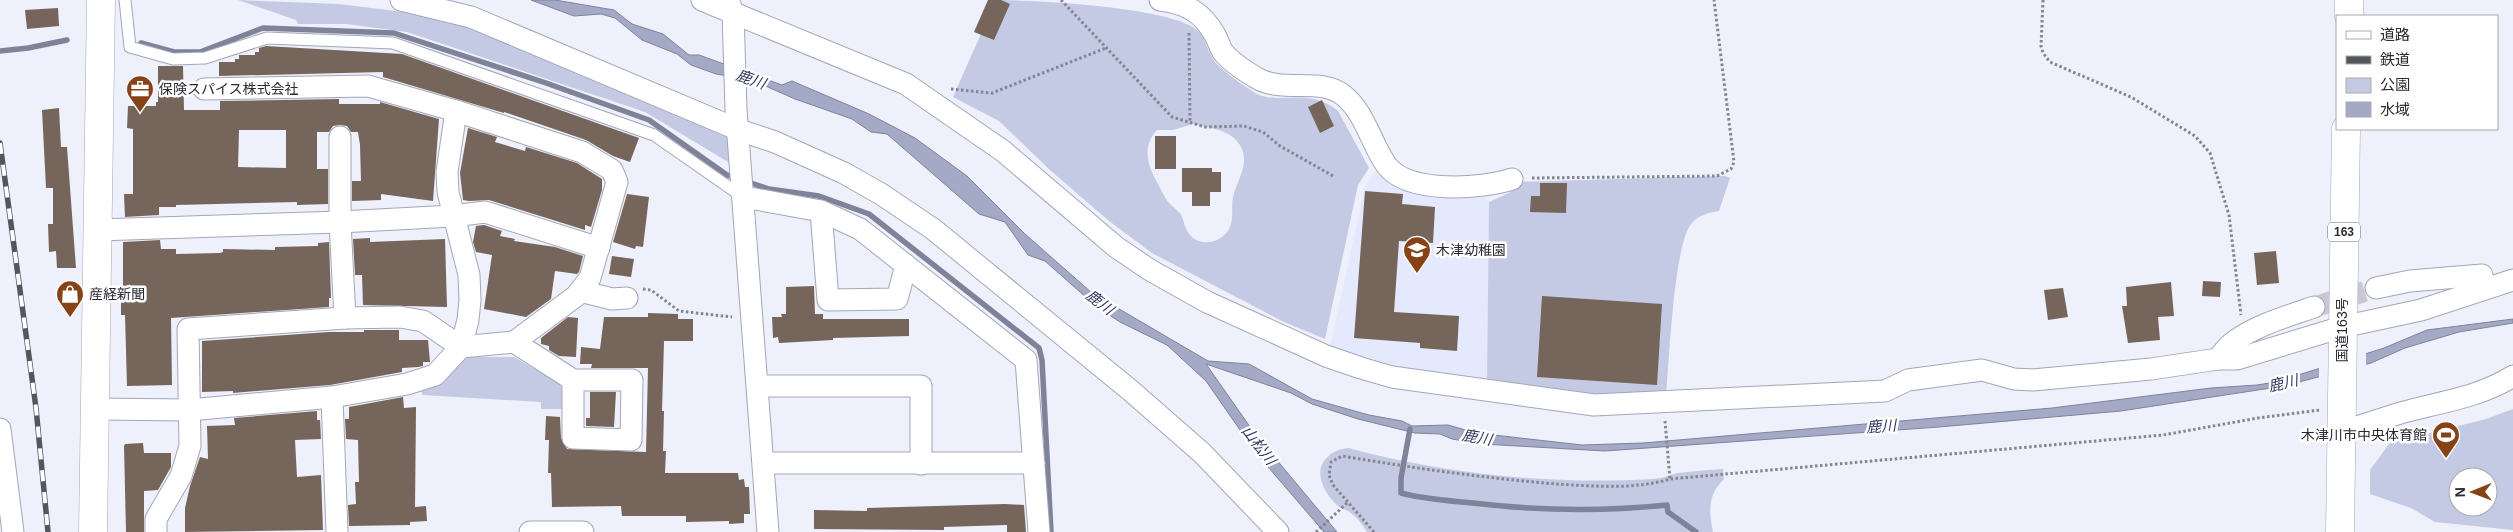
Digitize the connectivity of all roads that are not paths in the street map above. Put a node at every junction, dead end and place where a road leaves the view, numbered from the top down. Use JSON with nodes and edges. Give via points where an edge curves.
{"nodes":[{"id":1,"x":102,"y":0,"type":"edge"},
{"id":2,"x":125,"y":0,"type":"edge"},
{"id":3,"x":400,"y":0,"type":"edge"},
{"id":4,"x":702,"y":0,"type":"edge"},
{"id":5,"x":1160,"y":0,"type":"edge"},
{"id":6,"x":2349,"y":0,"type":"edge"},
{"id":7,"x":732,"y":14,"type":"edge"},
{"id":8,"x":2349,"y":15,"type":"edge"},
{"id":9,"x":204,"y":89,"type":"dead end"},
{"id":10,"x":456,"y":112,"type":"junction"},
{"id":11,"x":738,"y":120,"type":"junction"},
{"id":12,"x":2346,"y":130,"type":"edge"},
{"id":13,"x":340,"y":137,"type":"dead end"},
{"id":14,"x":1512,"y":178,"type":"road end"},
{"id":15,"x":744,"y":197,"type":"junction"},
{"id":16,"x":821,"y":211,"type":"junction"},
{"id":17,"x":453,"y":216,"type":"junction"},
{"id":18,"x":340,"y":222,"type":"junction"},
{"id":19,"x":98,"y":230,"type":"junction"},
{"id":20,"x":599,"y":248,"type":"junction"},
{"id":21,"x":906,"y":265,"type":"junction"},
{"id":22,"x":2513,"y":280,"type":"edge"},
{"id":23,"x":2376,"y":288,"type":"tunnel mouth"},
{"id":24,"x":2484,"y":288,"type":"junction"},
{"id":25,"x":580,"y":291,"type":"junction"},
{"id":26,"x":627,"y":298,"type":"road end"},
{"id":27,"x":2314,"y":307,"type":"tunnel mouth"},
{"id":28,"x":345,"y":318,"type":"junction"},
{"id":29,"x":2342,"y":332,"type":"junction"},
{"id":30,"x":514,"y":342,"type":"junction"},
{"id":31,"x":460,"y":347,"type":"junction"},
{"id":32,"x":2218,"y":359,"type":"junction"},
{"id":33,"x":2513,"y":376,"type":"edge"},
{"id":34,"x":573,"y":380,"type":"dead end"},
{"id":35,"x":758,"y":386,"type":"junction"},
{"id":36,"x":332,"y":397,"type":"junction"},
{"id":37,"x":95,"y":410,"type":"junction"},
{"id":38,"x":189,"y":410,"type":"junction"},
{"id":39,"x":2342,"y":411,"type":"junction"},
{"id":40,"x":0,"y":429,"type":"edge"},
{"id":41,"x":764,"y":463,"type":"junction"},
{"id":42,"x":1034,"y":463,"type":"junction"},
{"id":43,"x":921,"y":464,"type":"junction"},
{"id":44,"x":558,"y":531,"type":"edge"},
{"id":45,"x":13,"y":532,"type":"edge"},
{"id":46,"x":93,"y":532,"type":"edge"},
{"id":47,"x":156,"y":532,"type":"edge"},
{"id":48,"x":337,"y":532,"type":"edge"},
{"id":49,"x":530,"y":532,"type":"edge"},
{"id":50,"x":583,"y":532,"type":"edge"},
{"id":51,"x":768,"y":532,"type":"edge"},
{"id":52,"x":1039,"y":532,"type":"edge"},
{"id":53,"x":1278,"y":532,"type":"edge"},
{"id":54,"x":2340,"y":532,"type":"edge"}],
"edges":[{"from":1,"to":19,"type":"main road"},
{"from":2,"to":15,"type":"lane","via":[[130,48],[173,59],[205,58],[267,38],[393,43],[654,135]]},
{"from":3,"to":11,"type":"street","via":[[471,17]]},
{"from":4,"to":7,"type":"street"},
{"from":5,"to":14,"type":"street","via":[[1189,7],[1203,16],[1224,53],[1256,78],[1275,85],[1321,87],[1341,93],[1354,107],[1386,165],[1403,179],[1423,186],[1495,185]]},
{"from":6,"to":8,"type":"main road"},
{"from":7,"to":11,"type":"street"},
{"from":7,"to":32,"type":"street","via":[[906,84],[1003,151],[1116,247],[1207,302],[1326,356],[1392,377],[1594,405],[1885,391],[1908,380],[1982,370],[2014,380],[2033,380]]},
{"from":9,"to":10,"type":"street","via":[[368,86]]},
{"from":10,"to":17,"type":"street","via":[[447,172]]},
{"from":10,"to":20,"type":"street","via":[[582,152],[612,170],[618,182]]},
{"from":11,"to":15,"type":"street"},
{"from":11,"to":53,"type":"street","via":[[775,142],[844,173],[933,229],[1202,453]]},
{"from":12,"to":29,"type":"main road","name":"国道163号","number":"163"},
{"from":13,"to":18,"type":"street"},
{"from":15,"to":16,"type":"street"},
{"from":15,"to":35,"type":"street"},
{"from":16,"to":21,"type":"street","via":[[860,229]]},
{"from":16,"to":21,"type":"street","via":[[828,300],[897,300]]},
{"from":17,"to":18,"type":"street"},
{"from":17,"to":20,"type":"street","via":[[486,212]]},
{"from":17,"to":31,"type":"street","via":[[469,275],[468,320]]},
{"from":18,"to":19,"type":"street"},
{"from":18,"to":28,"type":"street"},
{"from":19,"to":37,"type":"main road"},
{"from":20,"to":25,"type":"street","via":[[590,278]]},
{"from":21,"to":42,"type":"street","via":[[1026,360]]},
{"from":22,"to":24,"type":"street"},
{"from":23,"to":24,"type":"street","via":[[2410,281],[2482,275]]},
{"from":24,"to":29,"type":"street"},
{"from":25,"to":26,"type":"street","via":[[612,299]]},
{"from":25,"to":30,"type":"street"},
{"from":27,"to":32,"type":"street","via":[[2280,318],[2247,335],[2231,344]]},
{"from":28,"to":31,"type":"street","via":[[400,317],[423,321]]},
{"from":28,"to":38,"type":"street","via":[[188,329]]},
{"from":29,"to":32,"type":"street","via":[[2236,359]]},
{"from":29,"to":39,"type":"main road","name":"国道163号","number":"163"},
{"from":30,"to":31,"type":"street"},
{"from":30,"to":34,"type":"street"},
{"from":31,"to":36,"type":"street","via":[[435,375],[407,384]]},
{"from":33,"to":39,"type":"street","via":[[2489,389],[2403,413]]},
{"from":35,"to":41,"type":"street"},
{"from":35,"to":43,"type":"street","via":[[921,386]]},
{"from":36,"to":38,"type":"street"},
{"from":36,"to":48,"type":"street"},
{"from":37,"to":38,"type":"street"},
{"from":37,"to":46,"type":"main road"},
{"from":38,"to":47,"type":"street","via":[[190,446],[181,476],[156,519]]},
{"from":39,"to":54,"type":"main road","name":"国道163号","number":"163"},
{"from":40,"to":45,"type":"street"},
{"from":41,"to":43,"type":"street"},
{"from":41,"to":51,"type":"street"},
{"from":42,"to":43,"type":"street"},
{"from":42,"to":52,"type":"street"},
{"from":44,"to":49,"type":"street"},
{"from":44,"to":50,"type":"street"}]}
